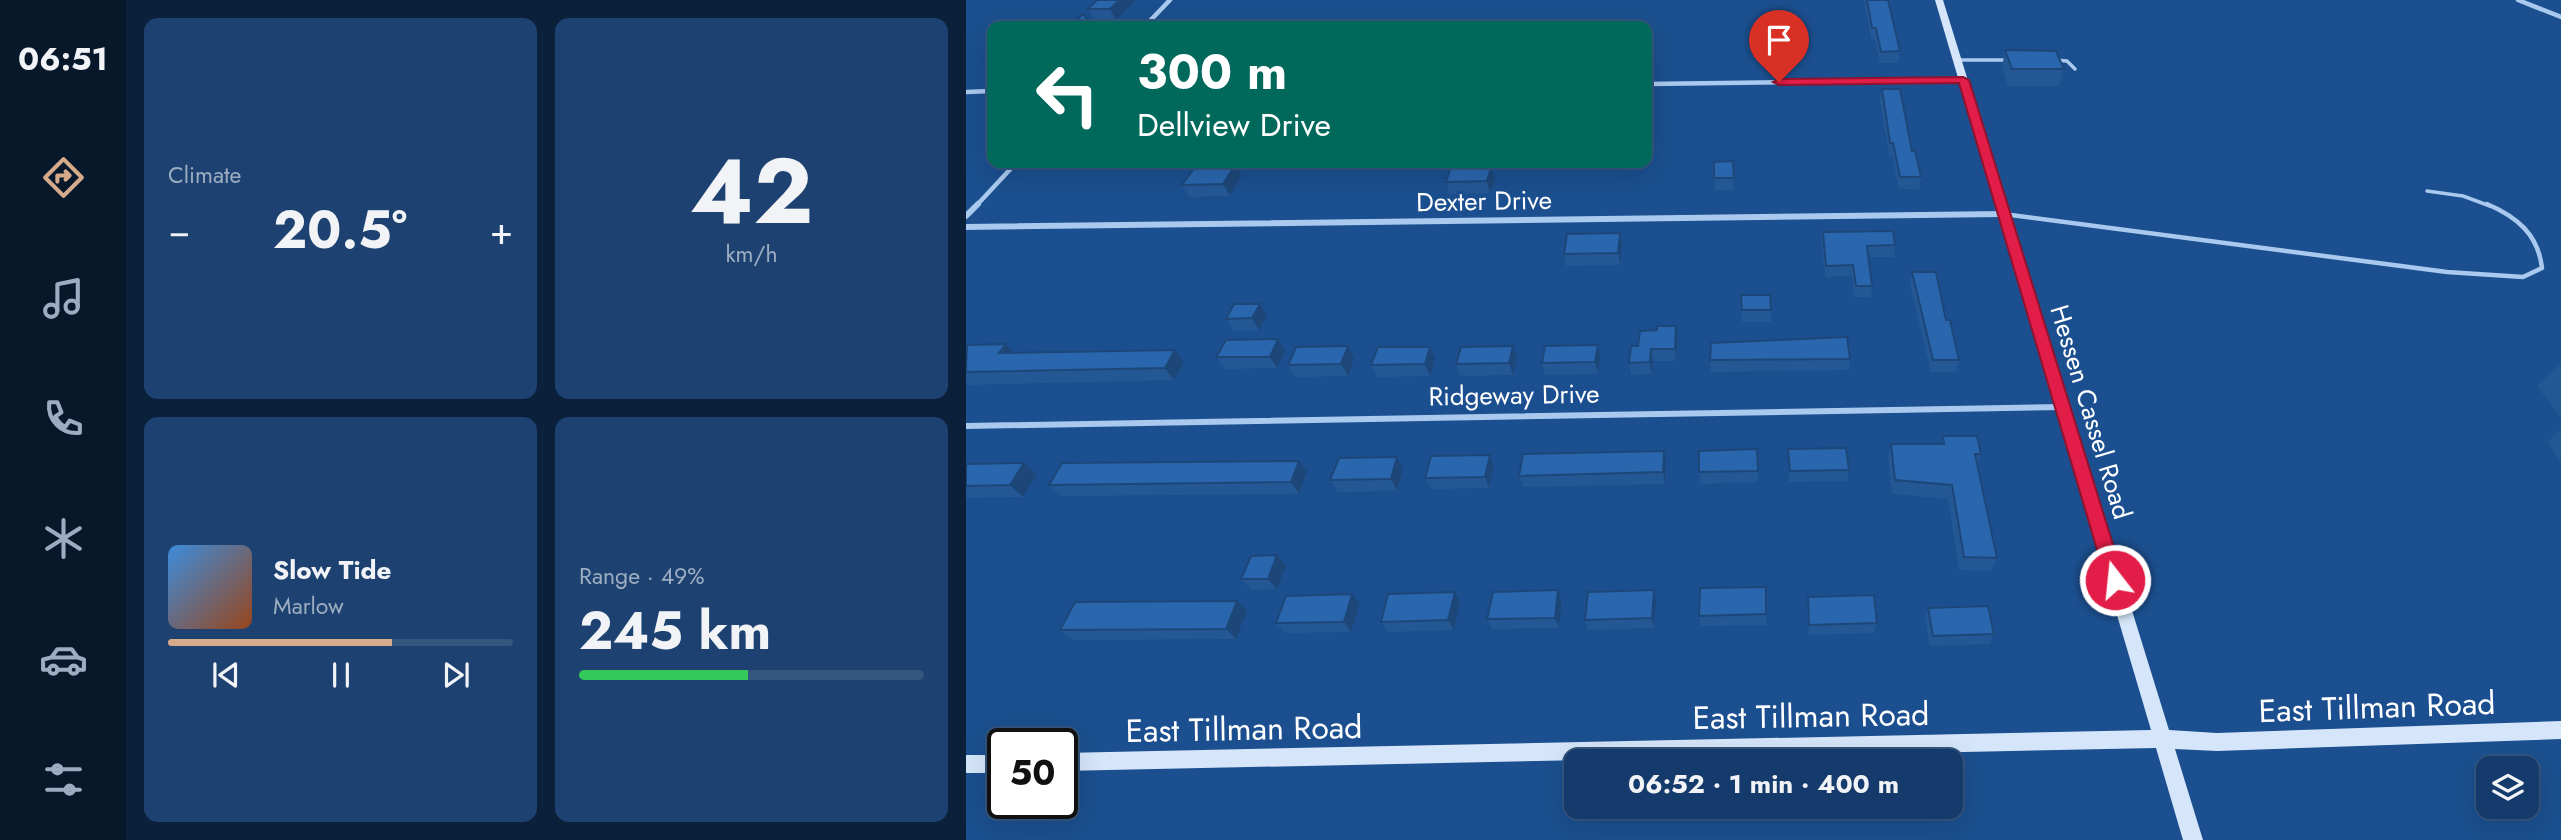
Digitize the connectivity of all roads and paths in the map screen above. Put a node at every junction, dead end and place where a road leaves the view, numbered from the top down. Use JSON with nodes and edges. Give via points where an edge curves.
{"nodes":[{"id":1,"x":1170,"y":0,"type":"edge"},
{"id":2,"x":1939,"y":0,"type":"edge"},
{"id":3,"x":2518,"y":0,"type":"edge"},
{"id":4,"x":2561,"y":17,"type":"edge"},
{"id":5,"x":1151,"y":21,"type":"edge"},
{"id":6,"x":1957,"y":60,"type":"junction"},
{"id":7,"x":2020,"y":60,"type":"edge"},
{"id":8,"x":2044,"y":60,"type":"edge"},
{"id":9,"x":2075,"y":69,"type":"dead end"},
{"id":10,"x":1963,"y":80,"type":"junction"},
{"id":11,"x":1652,"y":84,"type":"edge"},
{"id":12,"x":987,"y":91,"type":"edge"},
{"id":13,"x":966,"y":92,"type":"edge"},
{"id":14,"x":1011,"y":168,"type":"edge"},
{"id":15,"x":2427,"y":191,"type":"dead end"},
{"id":16,"x":2003,"y":214,"type":"junction"},
{"id":17,"x":966,"y":216,"type":"edge"},
{"id":18,"x":966,"y":227,"type":"edge"},
{"id":19,"x":2063,"y":407,"type":"junction"},
{"id":20,"x":966,"y":426,"type":"edge"},
{"id":21,"x":2561,"y":730,"type":"edge"},
{"id":22,"x":2162,"y":739,"type":"junction"},
{"id":23,"x":1078,"y":762,"type":"edge"},
{"id":24,"x":966,"y":764,"type":"edge"},
{"id":25,"x":987,"y":764,"type":"edge"},
{"id":26,"x":2193,"y":840,"type":"edge"}],
"edges":[{"from":1,"to":5,"type":"street"},
{"from":2,"to":6,"type":"main road","name":"Hessen Cassel Road"},
{"from":3,"to":4,"type":"street"},
{"from":6,"to":7,"type":"lane"},
{"from":6,"to":10,"type":"main road","name":"Hessen Cassel Road"},
{"from":8,"to":9,"type":"lane","via":[[2067,61]]},
{"from":10,"to":11,"type":"street"},
{"from":10,"to":16,"type":"main road","name":"Hessen Cassel Road"},
{"from":12,"to":13,"type":"street"},
{"from":14,"to":17,"type":"street"},
{"from":15,"to":16,"type":"lane","via":[[2459,194],[2513,216],[2534,239],[2543,257],[2542,268],[2523,277],[2447,272]]},
{"from":16,"to":18,"type":"street","name":"Dexter Drive"},
{"from":16,"to":19,"type":"main road","name":"Hessen Cassel Road"},
{"from":19,"to":20,"type":"street","name":"Ridgeway Drive"},
{"from":19,"to":22,"type":"main road","name":"Hessen Cassel Road"},
{"from":21,"to":22,"type":"main road","name":"East Tillman Road","via":[[2217,742]]},
{"from":22,"to":23,"type":"main road","name":"East Tillman Road"},
{"from":22,"to":26,"type":"main road","name":"Hessen Cassel Road"},
{"from":24,"to":25,"type":"main road"}]}
